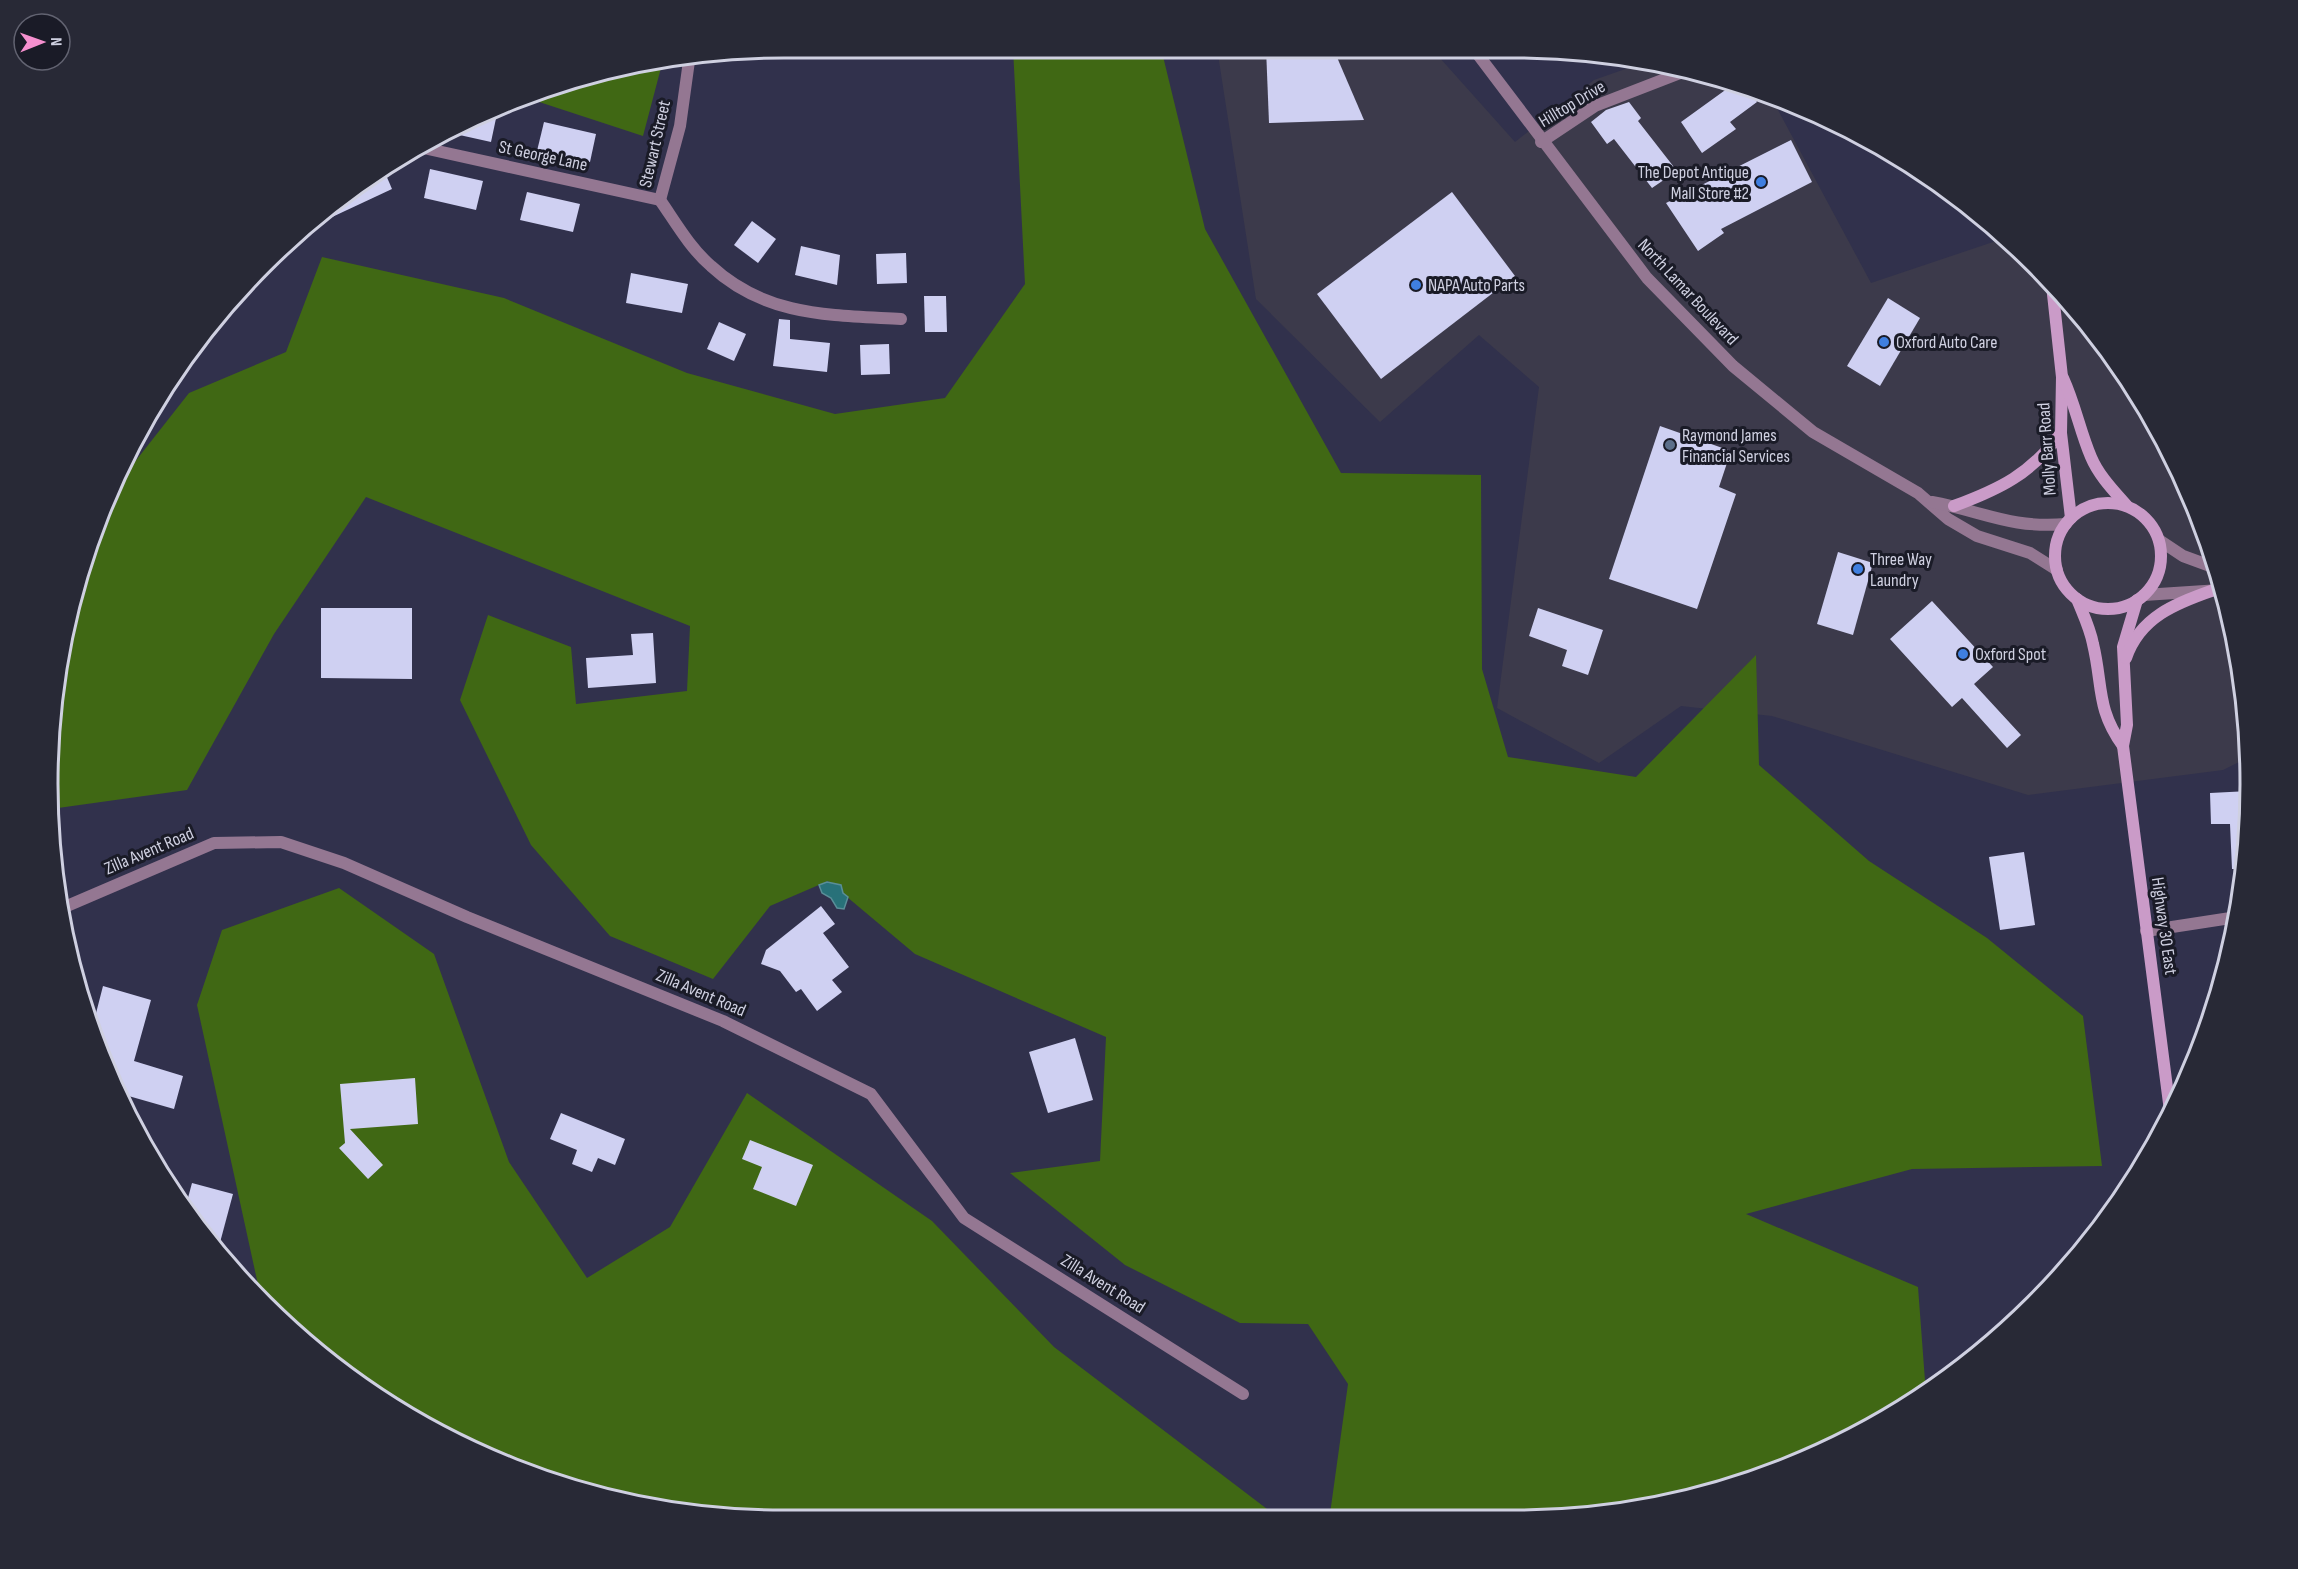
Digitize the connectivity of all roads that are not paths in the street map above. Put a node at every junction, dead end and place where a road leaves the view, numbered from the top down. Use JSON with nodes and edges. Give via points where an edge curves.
{"nodes":[{"id":1,"x":1480,"y":58,"type":"edge"},
{"id":2,"x":688,"y":65,"type":"edge"},
{"id":3,"x":1672,"y":76,"type":"edge"},
{"id":4,"x":1541,"y":142,"type":"junction"},
{"id":5,"x":432,"y":150,"type":"edge"},
{"id":6,"x":660,"y":200,"type":"junction"},
{"id":7,"x":2054,"y":300,"type":"edge"},
{"id":8,"x":901,"y":319,"type":"dead end"},
{"id":9,"x":2062,"y":377,"type":"junction"},
{"id":10,"x":2061,"y":433,"type":"junction"},
{"id":11,"x":1932,"y":502,"type":"junction"},
{"id":12,"x":1954,"y":506,"type":"junction"},
{"id":13,"x":2127,"y":506,"type":"junction"},
{"id":14,"x":2068,"y":521,"type":"junction"},
{"id":15,"x":2158,"y":540,"type":"junction"},
{"id":16,"x":2205,"y":564,"type":"edge"},
{"id":17,"x":2057,"y":570,"type":"junction"},
{"id":18,"x":2213,"y":590,"type":"edge"},
{"id":19,"x":2213,"y":591,"type":"edge"},
{"id":20,"x":2140,"y":598,"type":"junction"},
{"id":21,"x":2077,"y":599,"type":"junction"},
{"id":22,"x":2123,"y":668,"type":"junction"},
{"id":23,"x":2123,"y":746,"type":"junction"},
{"id":24,"x":69,"y":905,"type":"edge"},
{"id":25,"x":2227,"y":919,"type":"edge"},
{"id":26,"x":2146,"y":931,"type":"junction"},
{"id":27,"x":2168,"y":1098,"type":"edge"},
{"id":28,"x":1242,"y":1394,"type":"dead end"}],
"edges":[{"from":1,"to":4,"type":"street","name":"North Lamar Boulevard"},
{"from":2,"to":6,"type":"street","name":"Stewart Street","via":[[680,126]]},
{"from":3,"to":4,"type":"street","name":"Hilltop Drive","via":[[1595,106]]},
{"from":4,"to":11,"type":"street","name":"North Lamar Boulevard","via":[[1647,279],[1732,366],[1813,432]]},
{"from":5,"to":6,"type":"street","name":"St George Lane"},
{"from":6,"to":8,"type":"street","via":[[709,265],[758,298],[787,309]]},
{"from":7,"to":9,"type":"main road","name":"Molly Barr Road"},
{"from":9,"to":10,"type":"main road","name":"Molly Barr Road"},
{"from":9,"to":13,"type":"main road","name":"Molly Barr Road","via":[[2077,409],[2091,458]]},
{"from":10,"to":12,"type":"main road","via":[[2039,459],[2008,484]]},
{"from":10,"to":14,"type":"main road","name":"Molly Barr Road"},
{"from":11,"to":12,"type":"street","name":"North Lamar Boulevard"},
{"from":11,"to":17,"type":"street","name":"North Lamar Boulevard","via":[[1948,519],[1977,536],[2030,553]]},
{"from":12,"to":14,"type":"street","name":"North Lamar Boulevard","via":[[2000,521],[2035,525]]},
{"from":13,"to":14,"type":"main road","via":[[2103,503],[2080,511]]},
{"from":13,"to":15,"type":"main road","via":[[2146,520]]},
{"from":14,"to":17,"type":"main road","via":[[2056,546]]},
{"from":15,"to":16,"type":"street"},
{"from":15,"to":20,"type":"main road","via":[[2160,564],[2152,586]]},
{"from":17,"to":21,"type":"main road"},
{"from":18,"to":20,"type":"street"},
{"from":19,"to":22,"type":"main road","via":[[2159,614],[2136,638]]},
{"from":20,"to":21,"type":"main road","via":[[2107,609]]},
{"from":20,"to":22,"type":"main road","name":"Highway 30 East","via":[[2125,634]]},
{"from":21,"to":23,"type":"main road","name":"Highway 30 East","via":[[2093,642],[2102,704],[2109,726]]},
{"from":22,"to":23,"type":"main road","name":"Highway 30 East","via":[[2127,725]]},
{"from":23,"to":26,"type":"main road","name":"Highway 30 East"},
{"from":24,"to":28,"type":"street","name":"Zilla Avent Road","via":[[214,843],[281,842],[344,863],[723,1021],[871,1094],[964,1218]]},
{"from":25,"to":26,"type":"street"},
{"from":26,"to":27,"type":"main road","name":"Highway 30 East"}]}
